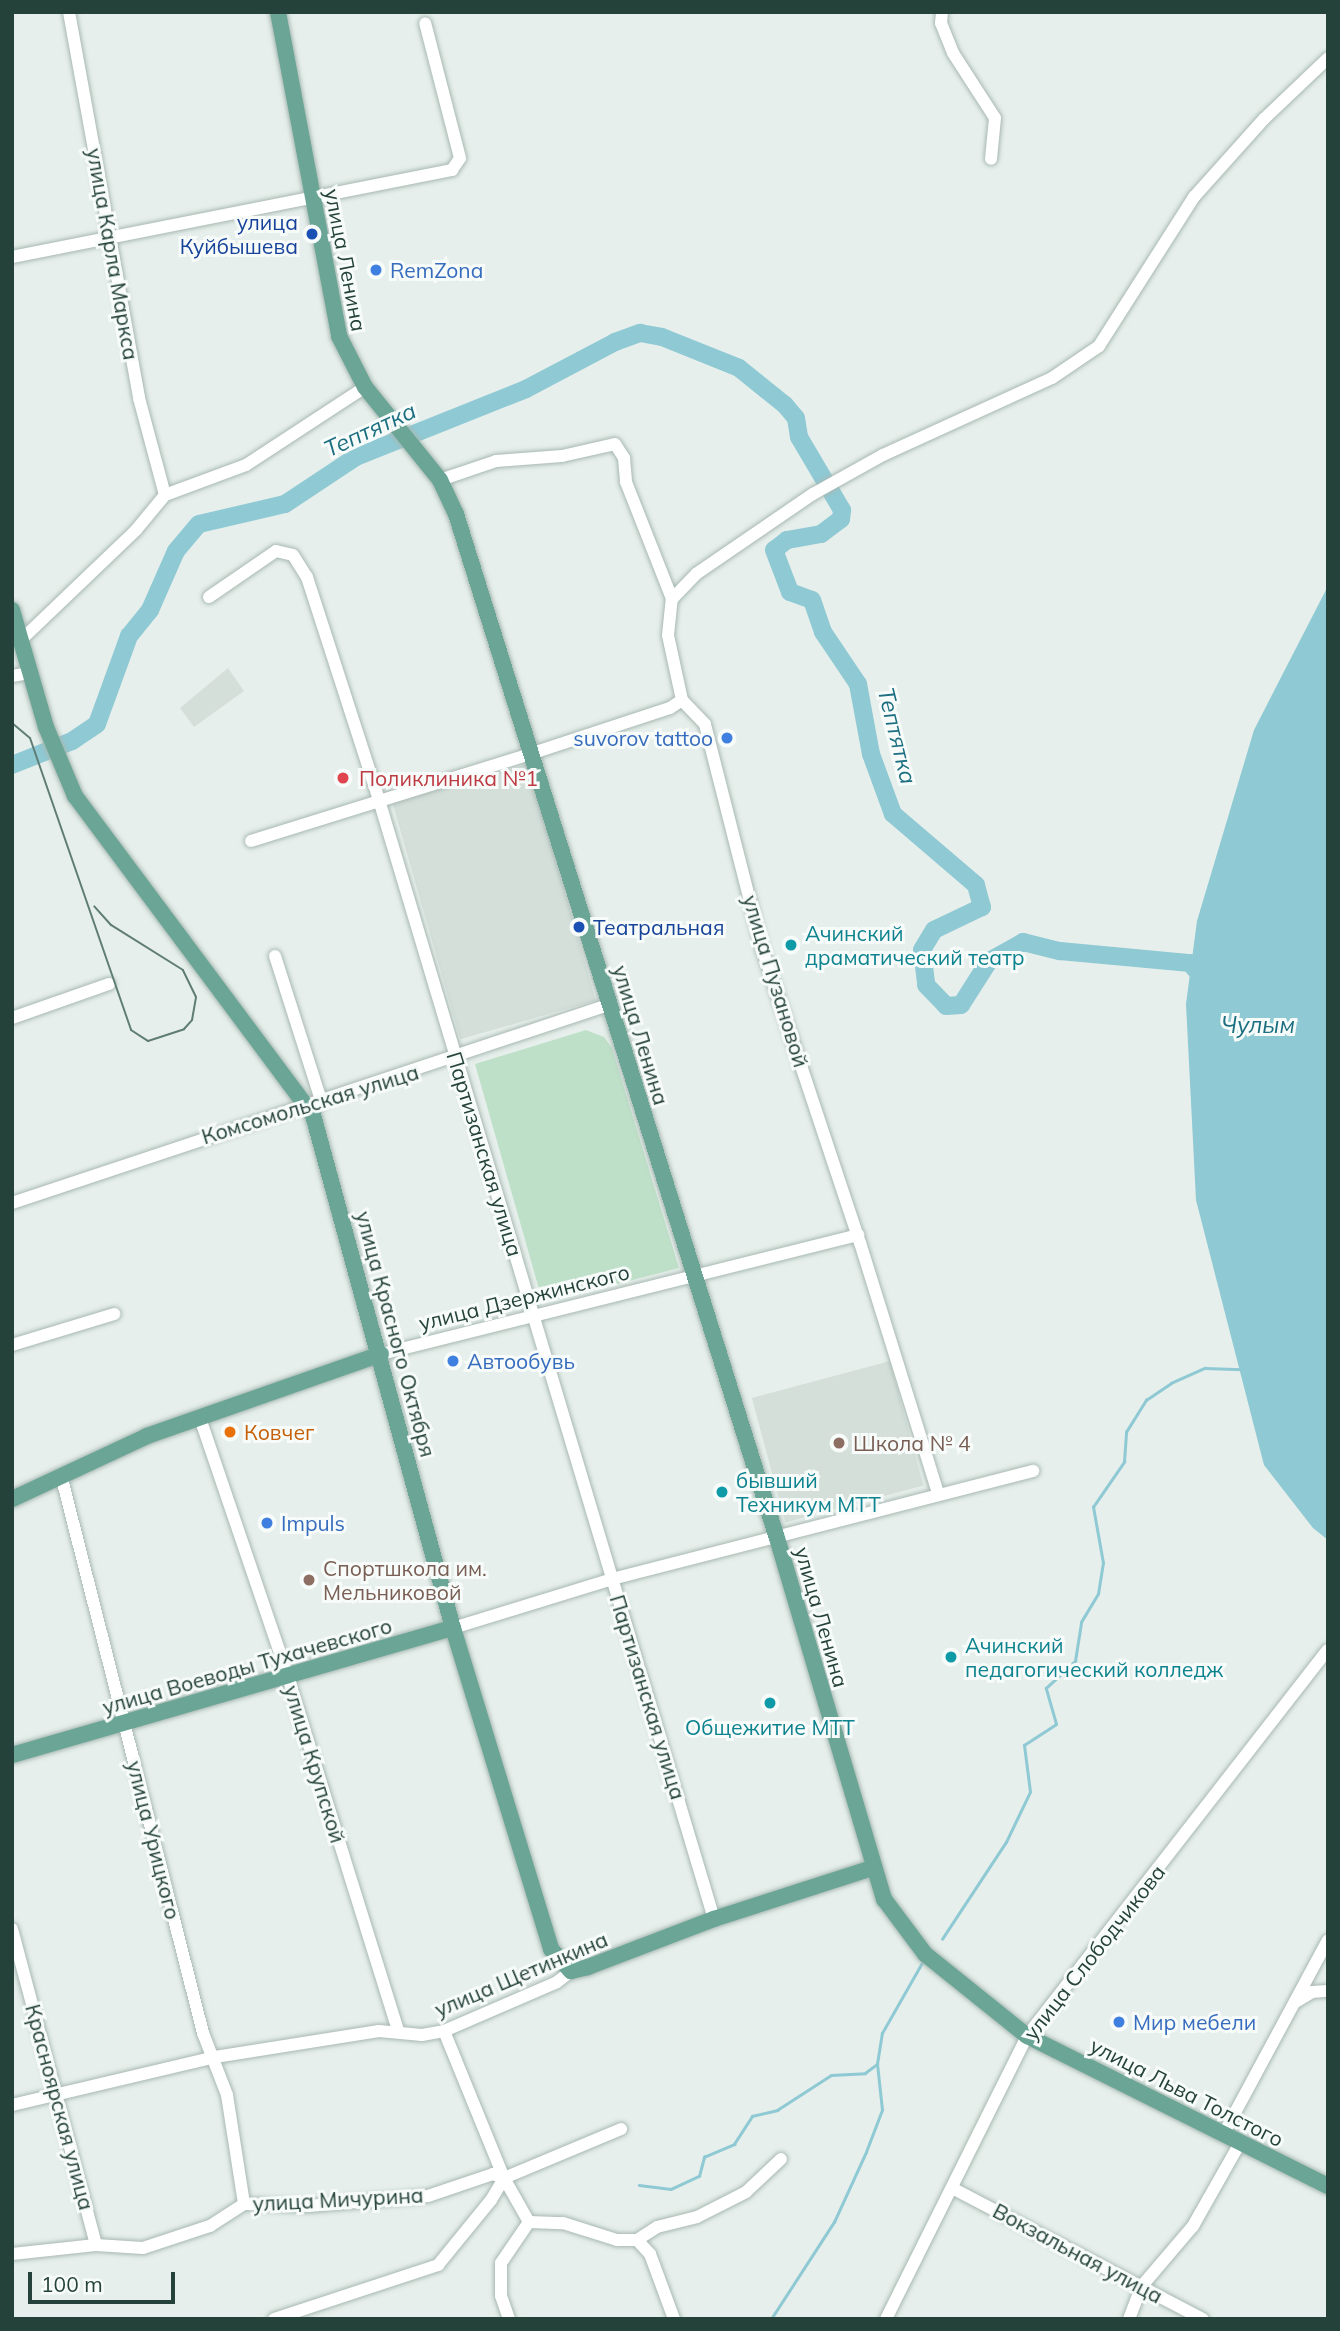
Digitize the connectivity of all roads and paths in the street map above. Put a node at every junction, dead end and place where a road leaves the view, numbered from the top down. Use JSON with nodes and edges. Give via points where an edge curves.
{"nodes":[{"id":1,"x":69,"y":12,"type":"edge"},
{"id":2,"x":278,"y":12,"type":"edge"},
{"id":3,"x":942,"y":12,"type":"edge"},
{"id":4,"x":425,"y":23,"type":"dead end"},
{"id":5,"x":1328,"y":58,"type":"edge"},
{"id":6,"x":991,"y":159,"type":"dead end"},
{"id":7,"x":312,"y":199,"type":"junction"},
{"id":8,"x":111,"y":239,"type":"junction"},
{"id":9,"x":12,"y":257,"type":"edge"},
{"id":10,"x":365,"y":387,"type":"junction"},
{"id":11,"x":440,"y":480,"type":"junction"},
{"id":12,"x":165,"y":495,"type":"junction"},
{"id":13,"x":209,"y":597,"type":"dead end"},
{"id":14,"x":672,"y":599,"type":"junction"},
{"id":15,"x":12,"y":610,"type":"edge"},
{"id":16,"x":20,"y":641,"type":"junction"},
{"id":17,"x":20,"y":675,"type":"edge"},
{"id":18,"x":682,"y":700,"type":"junction"},
{"id":19,"x":533,"y":754,"type":"junction"},
{"id":20,"x":379,"y":800,"type":"junction"},
{"id":21,"x":251,"y":841,"type":"dead end"},
{"id":22,"x":275,"y":957,"type":"dead end"},
{"id":23,"x":108,"y":984,"type":"dead end"},
{"id":24,"x":608,"y":1005,"type":"junction"},
{"id":25,"x":12,"y":1018,"type":"edge"},
{"id":26,"x":456,"y":1058,"type":"junction"},
{"id":27,"x":315,"y":1103,"type":"junction"},
{"id":28,"x":12,"y":1203,"type":"edge"},
{"id":29,"x":858,"y":1235,"type":"junction"},
{"id":30,"x":696,"y":1277,"type":"junction"},
{"id":31,"x":114,"y":1314,"type":"dead end"},
{"id":32,"x":534,"y":1316,"type":"junction"},
{"id":33,"x":12,"y":1345,"type":"edge"},
{"id":34,"x":381,"y":1353,"type":"junction"},
{"id":35,"x":200,"y":1418,"type":"junction"},
{"id":36,"x":1033,"y":1471,"type":"dead end"},
{"id":37,"x":61,"y":1475,"type":"junction"},
{"id":38,"x":938,"y":1493,"type":"junction"},
{"id":39,"x":12,"y":1499,"type":"edge"},
{"id":40,"x":777,"y":1538,"type":"junction"},
{"id":41,"x":612,"y":1579,"type":"junction"},
{"id":42,"x":453,"y":1628,"type":"junction"},
{"id":43,"x":1328,"y":1650,"type":"edge"},
{"id":44,"x":287,"y":1674,"type":"junction"},
{"id":45,"x":125,"y":1723,"type":"junction"},
{"id":46,"x":12,"y":1755,"type":"edge"},
{"id":47,"x":872,"y":1868,"type":"junction"},
{"id":48,"x":714,"y":1919,"type":"junction"},
{"id":49,"x":12,"y":1929,"type":"edge"},
{"id":50,"x":1328,"y":1940,"type":"edge"},
{"id":51,"x":571,"y":1971,"type":"junction"},
{"id":52,"x":1328,"y":1991,"type":"edge"},
{"id":53,"x":1296,"y":2001,"type":"junction"},
{"id":54,"x":398,"y":2031,"type":"junction"},
{"id":55,"x":444,"y":2031,"type":"junction"},
{"id":56,"x":1027,"y":2036,"type":"junction"},
{"id":57,"x":215,"y":2057,"type":"junction"},
{"id":58,"x":59,"y":2093,"type":"junction"},
{"id":59,"x":12,"y":2105,"type":"edge"},
{"id":60,"x":621,"y":2129,"type":"dead end"},
{"id":61,"x":1223,"y":2135,"type":"junction"},
{"id":62,"x":1240,"y":2143,"type":"junction"},
{"id":63,"x":782,"y":2159,"type":"dead end"},
{"id":64,"x":504,"y":2178,"type":"junction"},
{"id":65,"x":1328,"y":2186,"type":"edge"},
{"id":66,"x":952,"y":2188,"type":"junction"},
{"id":67,"x":244,"y":2204,"type":"junction"},
{"id":68,"x":528,"y":2222,"type":"junction"},
{"id":69,"x":637,"y":2240,"type":"junction"},
{"id":70,"x":96,"y":2245,"type":"junction"},
{"id":71,"x":12,"y":2254,"type":"edge"},
{"id":72,"x":1141,"y":2287,"type":"junction"},
{"id":73,"x":274,"y":2319,"type":"edge"},
{"id":74,"x":509,"y":2319,"type":"edge"},
{"id":75,"x":674,"y":2319,"type":"edge"},
{"id":76,"x":886,"y":2319,"type":"edge"},
{"id":77,"x":1129,"y":2319,"type":"edge"},
{"id":78,"x":1203,"y":2319,"type":"edge"}],
"edges":[{"from":1,"to":8,"type":"street","name":"улица Карла Маркса"},
{"from":2,"to":7,"type":"main road","name":"улица Ленина"},
{"from":3,"to":6,"type":"street","via":[[941,23],[953,53],[995,118]]},
{"from":4,"to":7,"type":"street","via":[[460,158],[452,170]]},
{"from":5,"to":14,"type":"street","via":[[1264,119],[1194,197],[1099,346],[1052,378],[850,472],[696,574]]},
{"from":7,"to":8,"type":"street"},
{"from":7,"to":10,"type":"main road","name":"улица Ленина","via":[[339,337]]},
{"from":8,"to":9,"type":"street"},
{"from":8,"to":12,"type":"street","name":"улица Карла Маркса","via":[[139,398]]},
{"from":10,"to":11,"type":"main road","name":"улица Ленина"},
{"from":10,"to":12,"type":"street","via":[[246,465]]},
{"from":11,"to":14,"type":"street","via":[[496,461],[562,456],[615,444],[664,589]]},
{"from":11,"to":19,"type":"main road","name":"улица Ленина","via":[[456,514]]},
{"from":12,"to":16,"type":"street","via":[[136,530]]},
{"from":13,"to":20,"type":"street","name":"Партизанская улица","via":[[264,557],[276,551],[293,555],[307,577]]},
{"from":14,"to":18,"type":"street","via":[[668,635]]},
{"from":15,"to":16,"type":"main road","name":"улица Красного Октября"},
{"from":16,"to":17,"type":"main road","name":"улица Красного Октября"},
{"from":17,"to":27,"type":"main road","name":"улица Красного Октября","via":[[61,768],[97,829]]},
{"from":18,"to":19,"type":"street"},
{"from":18,"to":29,"type":"street","name":"улица Пузановой","via":[[705,724],[763,952]]},
{"from":19,"to":20,"type":"street"},
{"from":19,"to":24,"type":"main road","name":"улица Ленина"},
{"from":20,"to":21,"type":"street"},
{"from":20,"to":26,"type":"street","name":"Партизанская улица"},
{"from":22,"to":27,"type":"street"},
{"from":23,"to":25,"type":"street"},
{"from":24,"to":26,"type":"street","name":"Комсомольская улица"},
{"from":24,"to":30,"type":"main road","name":"улица Ленина"},
{"from":26,"to":27,"type":"street","name":"Комсомольская улица"},
{"from":26,"to":32,"type":"street","name":"Партизанская улица"},
{"from":27,"to":28,"type":"street","name":"Комсомольская улица"},
{"from":27,"to":34,"type":"main road","name":"улица Красного Октября"},
{"from":29,"to":30,"type":"street","name":"улица Дзержинского"},
{"from":29,"to":38,"type":"street","name":"улица Пузановой"},
{"from":30,"to":32,"type":"street","name":"улица Дзержинского"},
{"from":30,"to":40,"type":"main road","name":"улица Ленина"},
{"from":31,"to":33,"type":"street"},
{"from":32,"to":34,"type":"street","name":"улица Дзержинского"},
{"from":32,"to":41,"type":"street","name":"Партизанская улица"},
{"from":34,"to":35,"type":"main road","name":"улица Дзержинского"},
{"from":34,"to":42,"type":"main road","name":"улица Красного Октября"},
{"from":35,"to":37,"type":"main road","name":"улица Дзержинского"},
{"from":35,"to":44,"type":"street","name":"улица Крупской"},
{"from":36,"to":38,"type":"street","name":"улица Воеводы Тухачевского"},
{"from":37,"to":39,"type":"main road","name":"улица Дзержинского"},
{"from":37,"to":45,"type":"street","name":"улица Урицкого"},
{"from":38,"to":40,"type":"street","name":"улица Воеводы Тухачевского"},
{"from":40,"to":41,"type":"street","name":"улица Воеводы Тухачевского"},
{"from":40,"to":47,"type":"main road","name":"улица Ленина"},
{"from":41,"to":42,"type":"street","name":"улица Воеводы Тухачевского"},
{"from":41,"to":48,"type":"street","name":"Партизанская улица"},
{"from":42,"to":44,"type":"main road","name":"улица Воеводы Тухачевского"},
{"from":42,"to":51,"type":"main road","name":"улица Красного Октября","via":[[551,1949]]},
{"from":43,"to":56,"type":"street","name":"улица Слободчикова"},
{"from":44,"to":45,"type":"main road","name":"улица Воеводы Тухачевского"},
{"from":44,"to":54,"type":"street","name":"улица Крупской"},
{"from":45,"to":46,"type":"main road","name":"улица Воеводы Тухачевского"},
{"from":45,"to":57,"type":"street","name":"улица Урицкого","via":[[203,2033]]},
{"from":47,"to":48,"type":"main road","name":"улица Щетинкина"},
{"from":47,"to":56,"type":"main road","name":"улица Ленина","via":[[895,1917],[925,1954]]},
{"from":48,"to":51,"type":"main road","name":"улица Щетинкина"},
{"from":49,"to":58,"type":"street","name":"Красноярская улица"},
{"from":50,"to":53,"type":"street"},
{"from":51,"to":55,"type":"street","name":"улица Щетинкина","via":[[557,1982]]},
{"from":52,"to":53,"type":"street","via":[[1312,1992]]},
{"from":53,"to":61,"type":"street"},
{"from":54,"to":55,"type":"street","name":"улица Щетинкина","via":[[422,2035]]},
{"from":54,"to":57,"type":"street","name":"улица Щетинкина"},
{"from":55,"to":64,"type":"street"},
{"from":56,"to":61,"type":"main road","name":"улица Льва Толстого"},
{"from":56,"to":66,"type":"street","name":"улица Слободчикова"},
{"from":57,"to":58,"type":"street","name":"улица Щетинкина"},
{"from":57,"to":67,"type":"street","name":"улица Урицкого","via":[[227,2095]]},
{"from":58,"to":59,"type":"street","name":"улица Щетинкина"},
{"from":58,"to":70,"type":"street","name":"Красноярская улица"},
{"from":60,"to":64,"type":"street","name":"улица Мичурина"},
{"from":61,"to":62,"type":"main road","name":"улица Льва Толстого"},
{"from":62,"to":65,"type":"main road","name":"улица Льва Толстого"},
{"from":62,"to":72,"type":"street","via":[[1193,2226]]},
{"from":63,"to":69,"type":"street","via":[[765,2178],[739,2195],[697,2217],[657,2227]]},
{"from":64,"to":67,"type":"street","name":"улица Мичурина","via":[[493,2175],[428,2196],[308,2206]]},
{"from":64,"to":68,"type":"street"},
{"from":64,"to":73,"type":"street","via":[[438,2265]]},
{"from":66,"to":72,"type":"street","name":"Вокзальная улица"},
{"from":66,"to":76,"type":"street","name":"улица Слободчикова"},
{"from":67,"to":70,"type":"street","name":"улица Мичурина","via":[[210,2226],[143,2248]]},
{"from":68,"to":69,"type":"street","via":[[563,2223],[617,2239]]},
{"from":68,"to":74,"type":"street","via":[[502,2263],[501,2296]]},
{"from":69,"to":75,"type":"street","via":[[650,2254]]},
{"from":70,"to":71,"type":"street","name":"улица Мичурина"},
{"from":72,"to":77,"type":"street"},
{"from":72,"to":78,"type":"street","name":"Вокзальная улица"}]}
